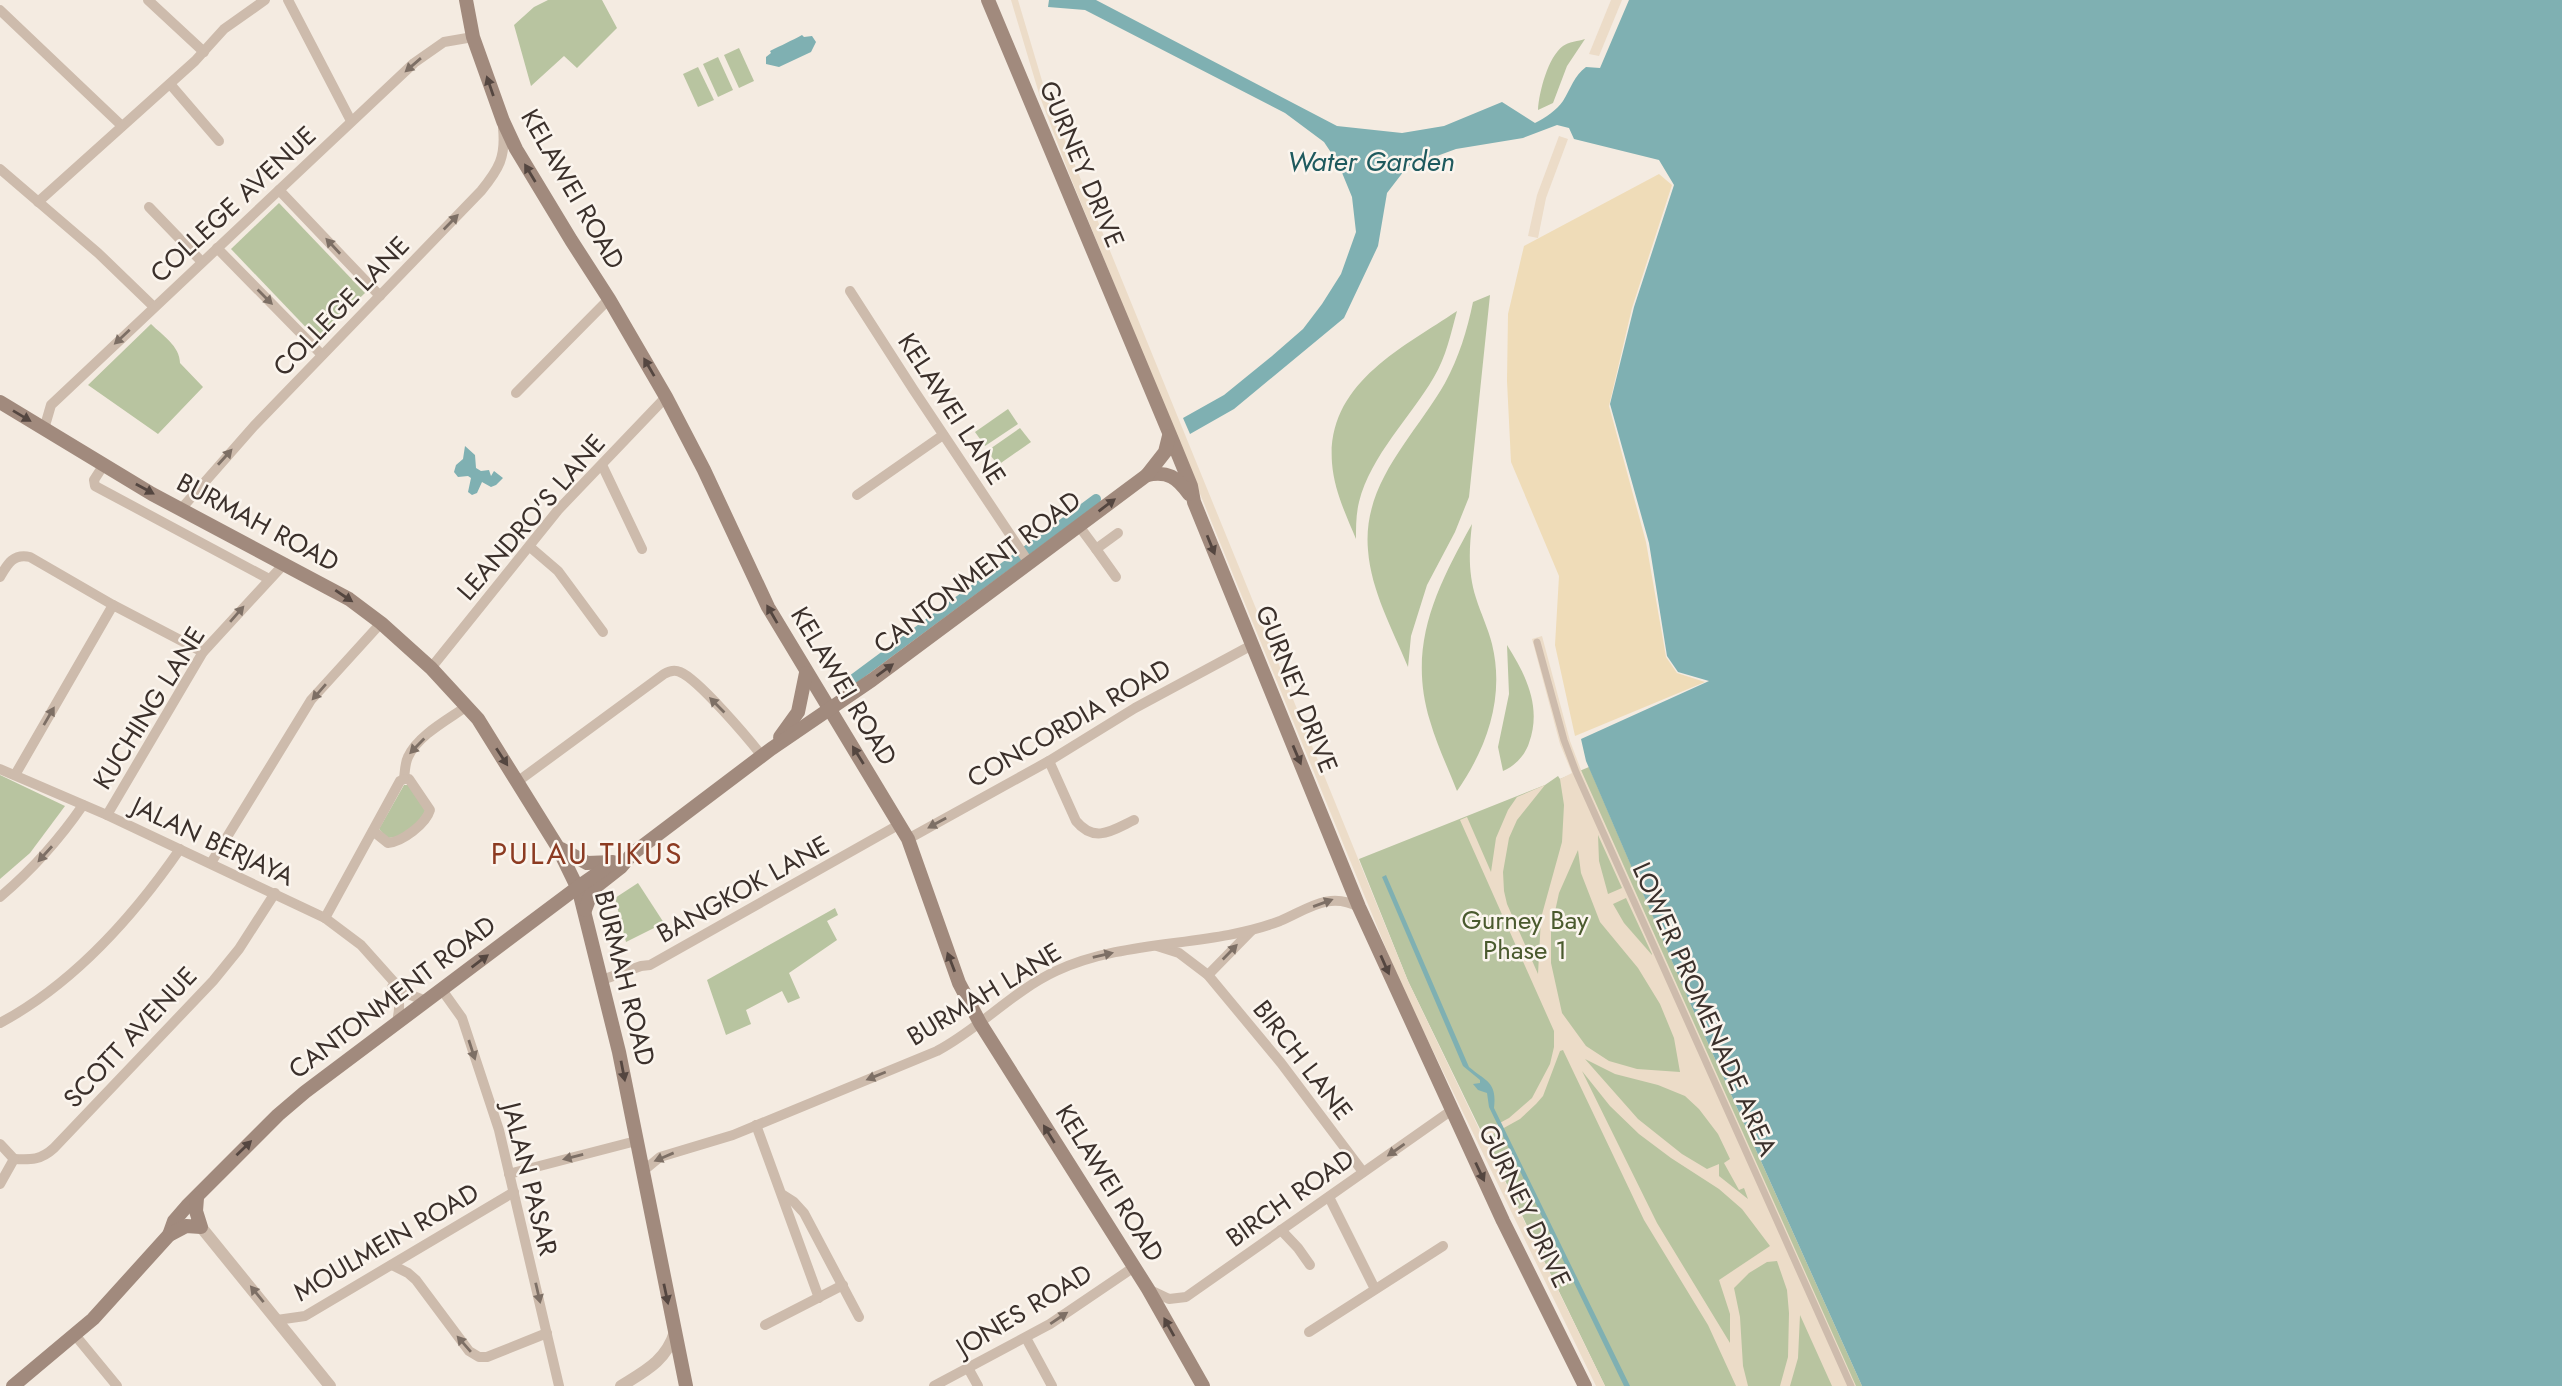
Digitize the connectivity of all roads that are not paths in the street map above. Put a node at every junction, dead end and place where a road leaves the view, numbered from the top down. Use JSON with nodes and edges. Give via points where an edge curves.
{"nodes":[{"id":1,"x":148,"y":0,"type":"edge"},
{"id":2,"x":265,"y":0,"type":"edge"},
{"id":3,"x":288,"y":0,"type":"edge"},
{"id":4,"x":466,"y":0,"type":"edge"},
{"id":5,"x":988,"y":0,"type":"edge"},
{"id":6,"x":0,"y":10,"type":"edge"},
{"id":7,"x":473,"y":37,"type":"junction"},
{"id":8,"x":204,"y":52,"type":"junction"},
{"id":9,"x":170,"y":84,"type":"junction"},
{"id":10,"x":351,"y":121,"type":"junction"},
{"id":11,"x":503,"y":121,"type":"junction"},
{"id":12,"x":122,"y":126,"type":"junction"},
{"id":13,"x":219,"y":142,"type":"dead end"},
{"id":14,"x":0,"y":169,"type":"edge"},
{"id":15,"x":279,"y":190,"type":"junction"},
{"id":16,"x":38,"y":202,"type":"junction"},
{"id":17,"x":149,"y":207,"type":"dead end"},
{"id":18,"x":217,"y":248,"type":"junction"},
{"id":19,"x":202,"y":262,"type":"junction"},
{"id":20,"x":850,"y":291,"type":"dead end"},
{"id":21,"x":380,"y":296,"type":"junction"},
{"id":22,"x":609,"y":299,"type":"junction"},
{"id":23,"x":154,"y":307,"type":"junction"},
{"id":24,"x":322,"y":355,"type":"junction"},
{"id":25,"x":516,"y":393,"type":"dead end"},
{"id":26,"x":666,"y":397,"type":"junction"},
{"id":27,"x":0,"y":402,"type":"edge"},
{"id":28,"x":44,"y":429,"type":"junction"},
{"id":29,"x":943,"y":435,"type":"junction"},
{"id":30,"x":1169,"y":436,"type":"junction"},
{"id":31,"x":602,"y":465,"type":"junction"},
{"id":32,"x":103,"y":466,"type":"junction"},
{"id":33,"x":1147,"y":475,"type":"junction"},
{"id":34,"x":857,"y":495,"type":"dead end"},
{"id":35,"x":1194,"y":502,"type":"junction"},
{"id":36,"x":181,"y":509,"type":"junction"},
{"id":37,"x":1079,"y":526,"type":"junction"},
{"id":38,"x":1118,"y":533,"type":"dead end"},
{"id":39,"x":530,"y":547,"type":"junction"},
{"id":40,"x":642,"y":549,"type":"dead end"},
{"id":41,"x":1096,"y":549,"type":"junction"},
{"id":42,"x":1024,"y":556,"type":"junction"},
{"id":43,"x":285,"y":563,"type":"junction"},
{"id":44,"x":0,"y":577,"type":"edge"},
{"id":45,"x":1116,"y":577,"type":"dead end"},
{"id":46,"x":269,"y":579,"type":"junction"},
{"id":47,"x":96,"y":596,"type":"junction"},
{"id":48,"x":113,"y":606,"type":"junction"},
{"id":49,"x":105,"y":620,"type":"junction"},
{"id":50,"x":381,"y":623,"type":"junction"},
{"id":51,"x":603,"y":632,"type":"dead end"},
{"id":52,"x":1537,"y":642,"type":"dead end"},
{"id":53,"x":1252,"y":645,"type":"junction"},
{"id":54,"x":204,"y":652,"type":"junction"},
{"id":55,"x":431,"y":668,"type":"junction"},
{"id":56,"x":806,"y":673,"type":"junction"},
{"id":57,"x":467,"y":706,"type":"junction"},
{"id":58,"x":830,"y":709,"type":"junction"},
{"id":59,"x":766,"y":752,"type":"junction"},
{"id":60,"x":1049,"y":761,"type":"junction"},
{"id":61,"x":0,"y":769,"type":"edge"},
{"id":62,"x":15,"y":775,"type":"junction"},
{"id":63,"x":404,"y":779,"type":"junction"},
{"id":64,"x":517,"y":782,"type":"junction"},
{"id":65,"x":83,"y":805,"type":"junction"},
{"id":66,"x":107,"y":815,"type":"junction"},
{"id":67,"x":1134,"y":820,"type":"dead end"},
{"id":68,"x":900,"y":824,"type":"junction"},
{"id":69,"x":373,"y":831,"type":"junction"},
{"id":70,"x":908,"y":839,"type":"junction"},
{"id":71,"x":556,"y":846,"type":"junction"},
{"id":72,"x":180,"y":849,"type":"junction"},
{"id":73,"x":632,"y":854,"type":"junction"},
{"id":74,"x":616,"y":861,"type":"junction"},
{"id":75,"x":211,"y":863,"type":"junction"},
{"id":76,"x":578,"y":887,"type":"junction"},
{"id":77,"x":275,"y":893,"type":"junction"},
{"id":78,"x":0,"y":897,"type":"edge"},
{"id":79,"x":1359,"y":907,"type":"junction"},
{"id":80,"x":585,"y":911,"type":"junction"},
{"id":81,"x":325,"y":918,"type":"junction"},
{"id":82,"x":1252,"y":930,"type":"junction"},
{"id":83,"x":1153,"y":945,"type":"junction"},
{"id":84,"x":1209,"y":975,"type":"junction"},
{"id":85,"x":389,"y":978,"type":"junction"},
{"id":86,"x":602,"y":980,"type":"junction"},
{"id":87,"x":442,"y":990,"type":"junction"},
{"id":88,"x":426,"y":1001,"type":"junction"},
{"id":89,"x":397,"y":1022,"type":"junction"},
{"id":90,"x":0,"y":1023,"type":"edge"},
{"id":91,"x":980,"y":1023,"type":"junction"},
{"id":92,"x":1452,"y":1110,"type":"junction"},
{"id":93,"x":757,"y":1125,"type":"junction"},
{"id":94,"x":636,"y":1141,"type":"junction"},
{"id":95,"x":0,"y":1144,"type":"edge"},
{"id":96,"x":14,"y":1159,"type":"junction"},
{"id":97,"x":642,"y":1172,"type":"junction"},
{"id":98,"x":1363,"y":1172,"type":"junction"},
{"id":99,"x":509,"y":1174,"type":"junction"},
{"id":100,"x":0,"y":1184,"type":"edge"},
{"id":101,"x":514,"y":1192,"type":"junction"},
{"id":102,"x":783,"y":1195,"type":"junction"},
{"id":103,"x":1329,"y":1197,"type":"junction"},
{"id":104,"x":197,"y":1198,"type":"junction"},
{"id":105,"x":201,"y":1227,"type":"junction"},
{"id":106,"x":1281,"y":1230,"type":"junction"},
{"id":107,"x":169,"y":1235,"type":"junction"},
{"id":108,"x":1443,"y":1245,"type":"dead end"},
{"id":109,"x":414,"y":1252,"type":"junction"},
{"id":110,"x":393,"y":1265,"type":"junction"},
{"id":111,"x":1310,"y":1265,"type":"dead end"},
{"id":112,"x":1134,"y":1267,"type":"junction"},
{"id":113,"x":415,"y":1280,"type":"junction"},
{"id":114,"x":843,"y":1285,"type":"junction"},
{"id":115,"x":1148,"y":1289,"type":"junction"},
{"id":116,"x":1375,"y":1289,"type":"junction"},
{"id":117,"x":819,"y":1298,"type":"junction"},
{"id":118,"x":859,"y":1317,"type":"dead end"},
{"id":119,"x":277,"y":1320,"type":"junction"},
{"id":120,"x":765,"y":1325,"type":"dead end"},
{"id":121,"x":674,"y":1332,"type":"junction"},
{"id":122,"x":1309,"y":1332,"type":"dead end"},
{"id":123,"x":547,"y":1334,"type":"junction"},
{"id":124,"x":75,"y":1335,"type":"junction"},
{"id":125,"x":1026,"y":1338,"type":"junction"},
{"id":126,"x":968,"y":1368,"type":"junction"},
{"id":127,"x":13,"y":1386,"type":"edge"},
{"id":128,"x":117,"y":1386,"type":"edge"},
{"id":129,"x":330,"y":1386,"type":"edge"},
{"id":130,"x":559,"y":1386,"type":"edge"},
{"id":131,"x":621,"y":1386,"type":"edge"},
{"id":132,"x":685,"y":1386,"type":"edge"},
{"id":133,"x":934,"y":1386,"type":"edge"},
{"id":134,"x":978,"y":1386,"type":"edge"},
{"id":135,"x":1052,"y":1386,"type":"edge"},
{"id":136,"x":1203,"y":1386,"type":"edge"},
{"id":137,"x":1585,"y":1386,"type":"edge"},
{"id":138,"x":1851,"y":1386,"type":"edge"}],
"edges":[{"from":1,"to":8,"type":"street"},
{"from":2,"to":8,"type":"street","via":[[224,29]]},
{"from":3,"to":10,"type":"street"},
{"from":4,"to":7,"type":"main road","name":"KELAWEI ROAD"},
{"from":5,"to":30,"type":"main road","name":"GURNEY DRIVE"},
{"from":6,"to":12,"type":"street"},
{"from":7,"to":10,"type":"street","name":"COLLEGE AVENUE","one_way":true,"via":[[434,48]]},
{"from":11,"to":7,"type":"main road","name":"KELAWEI ROAD","one_way":true},
{"from":8,"to":9,"type":"street"},
{"from":9,"to":12,"type":"street"},
{"from":9,"to":13,"type":"street"},
{"from":10,"to":15,"type":"street","name":"COLLEGE AVENUE"},
{"from":21,"to":11,"type":"street","name":"COLLEGE LANE","one_way":true,"via":[[492,178],[503,157]]},
{"from":22,"to":11,"type":"main road","name":"KELAWEI ROAD","one_way":true},
{"from":12,"to":16,"type":"street"},
{"from":14,"to":16,"type":"street"},
{"from":15,"to":18,"type":"street","name":"COLLEGE AVENUE"},
{"from":21,"to":15,"type":"street","one_way":true},
{"from":16,"to":23,"type":"street"},
{"from":17,"to":19,"type":"street"},
{"from":18,"to":19,"type":"street","name":"COLLEGE AVENUE"},
{"from":18,"to":24,"type":"street","one_way":true},
{"from":19,"to":23,"type":"street","name":"COLLEGE AVENUE"},
{"from":20,"to":29,"type":"street","name":"KELAWEI LANE"},
{"from":21,"to":24,"type":"street","name":"COLLEGE LANE"},
{"from":22,"to":25,"type":"street"},
{"from":26,"to":22,"type":"main road","name":"KELAWEI ROAD","one_way":true},
{"from":23,"to":28,"type":"street","name":"COLLEGE AVENUE","one_way":true,"via":[[51,405]]},
{"from":36,"to":24,"type":"street","name":"COLLEGE LANE","one_way":true},
{"from":26,"to":31,"type":"street","name":"LEANDRO'S LANE"},
{"from":56,"to":26,"type":"main road","name":"KELAWEI ROAD","one_way":true,"via":[[761,595]]},
{"from":27,"to":28,"type":"main road","name":"BURMAH ROAD","one_way":true},
{"from":28,"to":32,"type":"main road","name":"BURMAH ROAD"},
{"from":29,"to":34,"type":"street"},
{"from":29,"to":42,"type":"street","name":"KELAWEI LANE"},
{"from":30,"to":33,"type":"main road","name":"CANTONMENT ROAD","via":[[1165,453]]},
{"from":30,"to":35,"type":"main road","name":"GURNEY DRIVE"},
{"from":31,"to":39,"type":"street","name":"LEANDRO'S LANE"},
{"from":31,"to":40,"type":"street"},
{"from":32,"to":36,"type":"main road","name":"BURMAH ROAD","one_way":true},
{"from":32,"to":46,"type":"street","via":[[93,483],[99,488]]},
{"from":33,"to":35,"type":"main road","via":[[1171,475]]},
{"from":37,"to":33,"type":"main road","name":"CANTONMENT ROAD","one_way":true},
{"from":35,"to":53,"type":"main road","name":"GURNEY DRIVE","one_way":true},
{"from":36,"to":43,"type":"main road","name":"BURMAH ROAD"},
{"from":37,"to":41,"type":"street"},
{"from":37,"to":42,"type":"main road","name":"CANTONMENT ROAD"},
{"from":38,"to":41,"type":"street"},
{"from":39,"to":51,"type":"street","via":[[558,571]]},
{"from":39,"to":55,"type":"street","name":"LEANDRO'S LANE"},
{"from":41,"to":45,"type":"street"},
{"from":58,"to":42,"type":"main road","name":"CANTONMENT ROAD","one_way":true},
{"from":43,"to":46,"type":"street","name":"KUCHING LANE"},
{"from":43,"to":50,"type":"main road","name":"BURMAH ROAD","one_way":true},
{"from":44,"to":47,"type":"street","via":[[10,561],[26,556]]},
{"from":54,"to":46,"type":"street","name":"KUCHING LANE","one_way":true},
{"from":47,"to":48,"type":"street"},
{"from":47,"to":49,"type":"street"},
{"from":48,"to":49,"type":"street"},
{"from":48,"to":54,"type":"street"},
{"from":62,"to":49,"type":"street","one_way":true},
{"from":50,"to":55,"type":"main road","name":"BURMAH ROAD"},
{"from":50,"to":75,"type":"street","one_way":true,"via":[[311,700]]},
{"from":52,"to":138,"type":"street","name":"LOWER PROMENADE AREA","via":[[1576,772]]},
{"from":53,"to":60,"type":"street","name":"CONCORDIA ROAD"},
{"from":53,"to":79,"type":"main road","name":"GURNEY DRIVE","one_way":true},
{"from":54,"to":66,"type":"street","name":"KUCHING LANE"},
{"from":55,"to":57,"type":"main road","name":"BURMAH ROAD"},
{"from":56,"to":58,"type":"main road","name":"KELAWEI ROAD"},
{"from":56,"to":59,"type":"main road","via":[[798,712]]},
{"from":57,"to":63,"type":"street","one_way":true,"via":[[443,720],[411,752]]},
{"from":57,"to":64,"type":"main road","name":"BURMAH ROAD","one_way":true},
{"from":58,"to":59,"type":"main road","name":"CANTONMENT ROAD"},
{"from":68,"to":58,"type":"main road","name":"KELAWEI ROAD","one_way":true},
{"from":59,"to":64,"type":"street","one_way":true,"via":[[684,674],[671,670]]},
{"from":59,"to":73,"type":"main road","name":"CANTONMENT ROAD"},
{"from":60,"to":67,"type":"street","via":[[1083,829],[1106,833]]},
{"from":60,"to":70,"type":"street","name":"CONCORDIA ROAD","one_way":true},
{"from":61,"to":62,"type":"street","name":"JALAN BERJAYA"},
{"from":62,"to":65,"type":"street","name":"JALAN BERJAYA"},
{"from":63,"to":69,"type":"street"},
{"from":63,"to":69,"type":"street","via":[[410,779],[426,802],[428,817],[398,842],[388,843]]},
{"from":64,"to":71,"type":"main road","name":"BURMAH ROAD"},
{"from":65,"to":66,"type":"street","name":"JALAN BERJAYA"},
{"from":65,"to":78,"type":"street","one_way":true,"via":[[27,875]]},
{"from":66,"to":72,"type":"street","name":"JALAN BERJAYA"},
{"from":68,"to":70,"type":"main road","name":"KELAWEI ROAD"},
{"from":68,"to":86,"type":"street","name":"BANGKOK LANE","via":[[650,965]]},
{"from":69,"to":81,"type":"street"},
{"from":91,"to":70,"type":"main road","name":"KELAWEI ROAD","one_way":true,"via":[[955,972]]},
{"from":71,"to":74,"type":"main road","via":[[587,863]]},
{"from":71,"to":76,"type":"main road","name":"BURMAH ROAD"},
{"from":72,"to":75,"type":"street","name":"JALAN BERJAYA"},
{"from":72,"to":90,"type":"street","via":[[106,940],[49,991]]},
{"from":73,"to":74,"type":"main road","name":"CANTONMENT ROAD"},
{"from":73,"to":80,"type":"main road","name":"CANTONMENT ROAD","via":[[593,889]]},
{"from":74,"to":76,"type":"main road","name":"CANTONMENT ROAD"},
{"from":75,"to":77,"type":"street","name":"JALAN BERJAYA"},
{"from":76,"to":80,"type":"main road","name":"BURMAH ROAD"},
{"from":87,"to":76,"type":"main road","name":"CANTONMENT ROAD","one_way":true},
{"from":77,"to":81,"type":"street","name":"JALAN BERJAYA"},
{"from":77,"to":96,"type":"street","name":"SCOTT AVENUE","via":[[220,972],[54,1148],[45,1157]]},
{"from":82,"to":79,"type":"street","name":"BURMAH LANE","one_way":true,"via":[[1332,899]]},
{"from":79,"to":92,"type":"main road","name":"GURNEY DRIVE","one_way":true},
{"from":80,"to":86,"type":"main road","name":"BURMAH ROAD"},
{"from":81,"to":85,"type":"street","name":"JALAN BERJAYA","via":[[361,945]]},
{"from":82,"to":83,"type":"street","name":"BURMAH LANE"},
{"from":84,"to":82,"type":"street","one_way":true},
{"from":83,"to":84,"type":"street","name":"BIRCH LANE","via":[[1179,953]]},
{"from":91,"to":83,"type":"street","name":"BURMAH LANE","one_way":true,"via":[[1052,972],[1095,956]]},
{"from":84,"to":98,"type":"street","name":"BIRCH LANE"},
{"from":85,"to":88,"type":"street","name":"JALAN BERJAYA","via":[[410,997]]},
{"from":85,"to":89,"type":"street","name":"JALAN BERJAYA","via":[[400,1004]]},
{"from":86,"to":94,"type":"main road","name":"BURMAH ROAD","one_way":true},
{"from":87,"to":88,"type":"main road","name":"CANTONMENT ROAD"},
{"from":87,"to":99,"type":"street","name":"JALAN PASAR","one_way":true,"via":[[462,1018]]},
{"from":88,"to":89,"type":"main road","name":"CANTONMENT ROAD"},
{"from":104,"to":89,"type":"main road","name":"CANTONMENT ROAD","one_way":true,"via":[[278,1115]]},
{"from":91,"to":93,"type":"street","name":"BURMAH LANE","one_way":true,"via":[[929,1055]]},
{"from":112,"to":91,"type":"main road","name":"KELAWEI ROAD","one_way":true},
{"from":92,"to":98,"type":"street","name":"BIRCH ROAD","one_way":true},
{"from":92,"to":137,"type":"main road","name":"GURNEY DRIVE","one_way":true},
{"from":93,"to":97,"type":"street","name":"BURMAH LANE","one_way":true,"via":[[660,1157]]},
{"from":93,"to":102,"type":"street"},
{"from":94,"to":97,"type":"main road","name":"BURMAH ROAD"},
{"from":94,"to":99,"type":"street","one_way":true},
{"from":95,"to":96,"type":"street"},
{"from":96,"to":100,"type":"street"},
{"from":97,"to":121,"type":"main road","name":"BURMAH ROAD","one_way":true},
{"from":98,"to":103,"type":"street","name":"BIRCH ROAD"},
{"from":99,"to":101,"type":"street","name":"JALAN PASAR"},
{"from":101,"to":109,"type":"street","name":"MOULMEIN ROAD"},
{"from":101,"to":123,"type":"street","name":"JALAN PASAR","one_way":true},
{"from":102,"to":114,"type":"street","via":[[804,1213]]},
{"from":102,"to":117,"type":"street"},
{"from":103,"to":106,"type":"street","name":"BIRCH ROAD"},
{"from":103,"to":116,"type":"street"},
{"from":104,"to":105,"type":"main road"},
{"from":104,"to":107,"type":"main road","name":"CANTONMENT ROAD","via":[[174,1222]]},
{"from":105,"to":107,"type":"main road","via":[[186,1226]]},
{"from":119,"to":105,"type":"street","one_way":true},
{"from":106,"to":111,"type":"street"},
{"from":106,"to":115,"type":"street","name":"BIRCH ROAD","via":[[1186,1297],[1169,1299]]},
{"from":107,"to":124,"type":"main road","name":"CANTONMENT ROAD"},
{"from":108,"to":116,"type":"street"},
{"from":109,"to":110,"type":"street","name":"MOULMEIN ROAD"},
{"from":109,"to":113,"type":"street","via":[[409,1264]]},
{"from":110,"to":113,"type":"street"},
{"from":110,"to":119,"type":"street","name":"MOULMEIN ROAD","via":[[305,1316]]},
{"from":112,"to":115,"type":"main road","name":"KELAWEI ROAD"},
{"from":125,"to":112,"type":"street","name":"JONES ROAD","one_way":true},
{"from":123,"to":113,"type":"street","one_way":true,"via":[[479,1357],[469,1351]]},
{"from":114,"to":117,"type":"street"},
{"from":114,"to":118,"type":"street"},
{"from":136,"to":115,"type":"main road","name":"KELAWEI ROAD","one_way":true},
{"from":116,"to":122,"type":"street"},
{"from":117,"to":120,"type":"street"},
{"from":119,"to":129,"type":"street"},
{"from":121,"to":131,"type":"street","via":[[658,1362]]},
{"from":121,"to":132,"type":"main road","name":"BURMAH ROAD"},
{"from":123,"to":130,"type":"street","name":"JALAN PASAR"},
{"from":124,"to":127,"type":"main road","name":"CANTONMENT ROAD"},
{"from":124,"to":128,"type":"street"},
{"from":125,"to":126,"type":"street","name":"JONES ROAD"},
{"from":125,"to":135,"type":"street"},
{"from":126,"to":133,"type":"street","name":"JONES ROAD"},
{"from":126,"to":134,"type":"street"}]}
